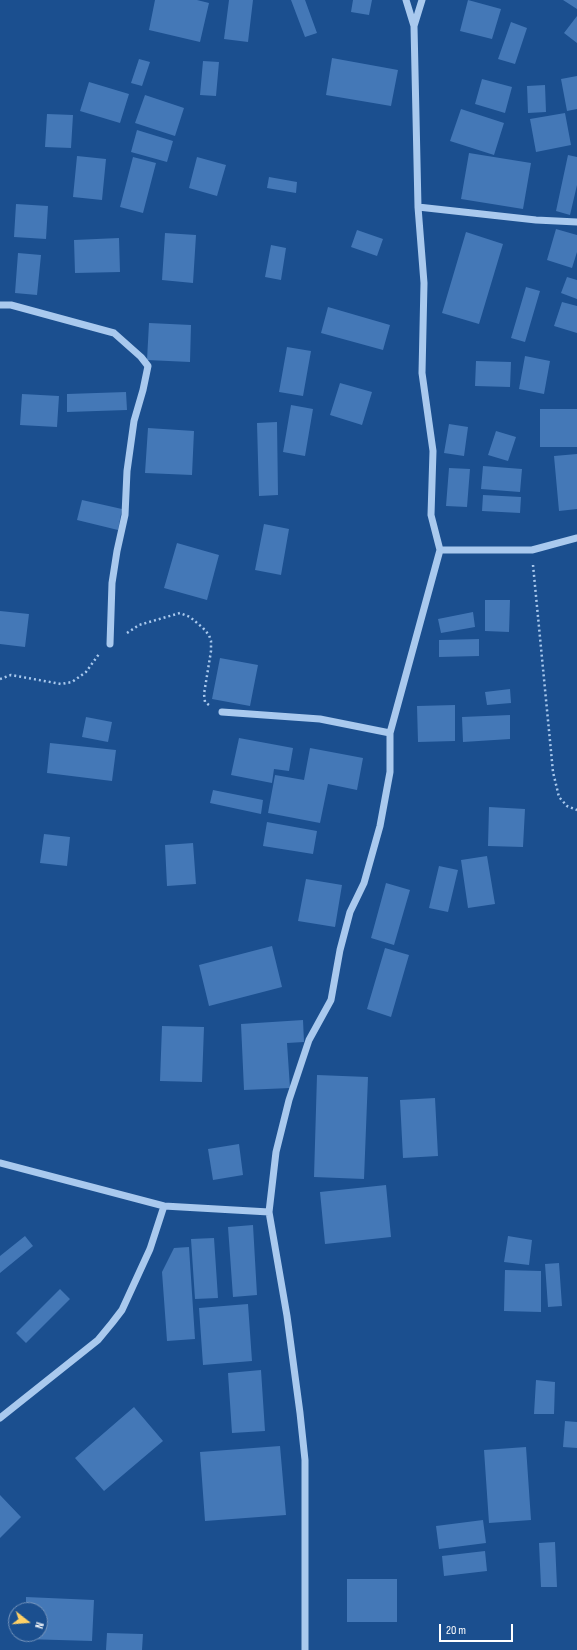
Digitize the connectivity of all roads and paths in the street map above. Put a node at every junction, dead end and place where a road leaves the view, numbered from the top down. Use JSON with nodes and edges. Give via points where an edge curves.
{"nodes":[{"id":1,"x":406,"y":0,"type":"edge"},
{"id":2,"x":422,"y":0,"type":"edge"},
{"id":3,"x":414,"y":26,"type":"junction"},
{"id":4,"x":418,"y":207,"type":"junction"},
{"id":5,"x":577,"y":222,"type":"edge"},
{"id":6,"x":0,"y":304,"type":"edge"},
{"id":7,"x":577,"y":538,"type":"edge"},
{"id":8,"x":440,"y":550,"type":"junction"},
{"id":9,"x":532,"y":550,"type":"junction"},
{"id":10,"x":110,"y":644,"type":"junction"},
{"id":11,"x":0,"y":679,"type":"edge"},
{"id":12,"x":222,"y":712,"type":"joint"},
{"id":13,"x":390,"y":733,"type":"junction"},
{"id":14,"x":577,"y":810,"type":"edge"},
{"id":15,"x":0,"y":1163,"type":"edge"},
{"id":16,"x":164,"y":1206,"type":"junction"},
{"id":17,"x":269,"y":1212,"type":"junction"},
{"id":18,"x":0,"y":1418,"type":"edge"},
{"id":19,"x":305,"y":1650,"type":"edge"}],
"edges":[{"from":1,"to":3,"type":"street"},
{"from":2,"to":3,"type":"street"},
{"from":3,"to":4,"type":"street"},
{"from":4,"to":5,"type":"street"},
{"from":4,"to":8,"type":"street","via":[[424,283],[422,373],[433,451],[431,515]]},
{"from":6,"to":10,"type":"street","via":[[114,333],[148,366],[134,421],[127,470],[125,515],[112,583]]},
{"from":7,"to":9,"type":"street"},
{"from":8,"to":9,"type":"street"},
{"from":8,"to":13,"type":"street"},
{"from":9,"to":14,"type":"path","via":[[553,772],[559,797],[567,806]]},
{"from":10,"to":11,"type":"path","via":[[101,650],[86,672],[72,682],[61,684],[11,675]]},
{"from":10,"to":12,"type":"path","via":[[139,626],[180,614],[190,617],[203,628],[211,641],[205,702]]},
{"from":12,"to":13,"type":"street","via":[[320,719]]},
{"from":13,"to":17,"type":"street","via":[[390,772],[380,826],[364,883],[350,912],[331,1000],[309,1040],[289,1100],[276,1152]]},
{"from":15,"to":16,"type":"street"},
{"from":16,"to":17,"type":"street"},
{"from":16,"to":18,"type":"street","via":[[147,1256],[122,1310],[112,1323],[98,1340]]},
{"from":17,"to":19,"type":"street","via":[[288,1323],[305,1460]]}]}
